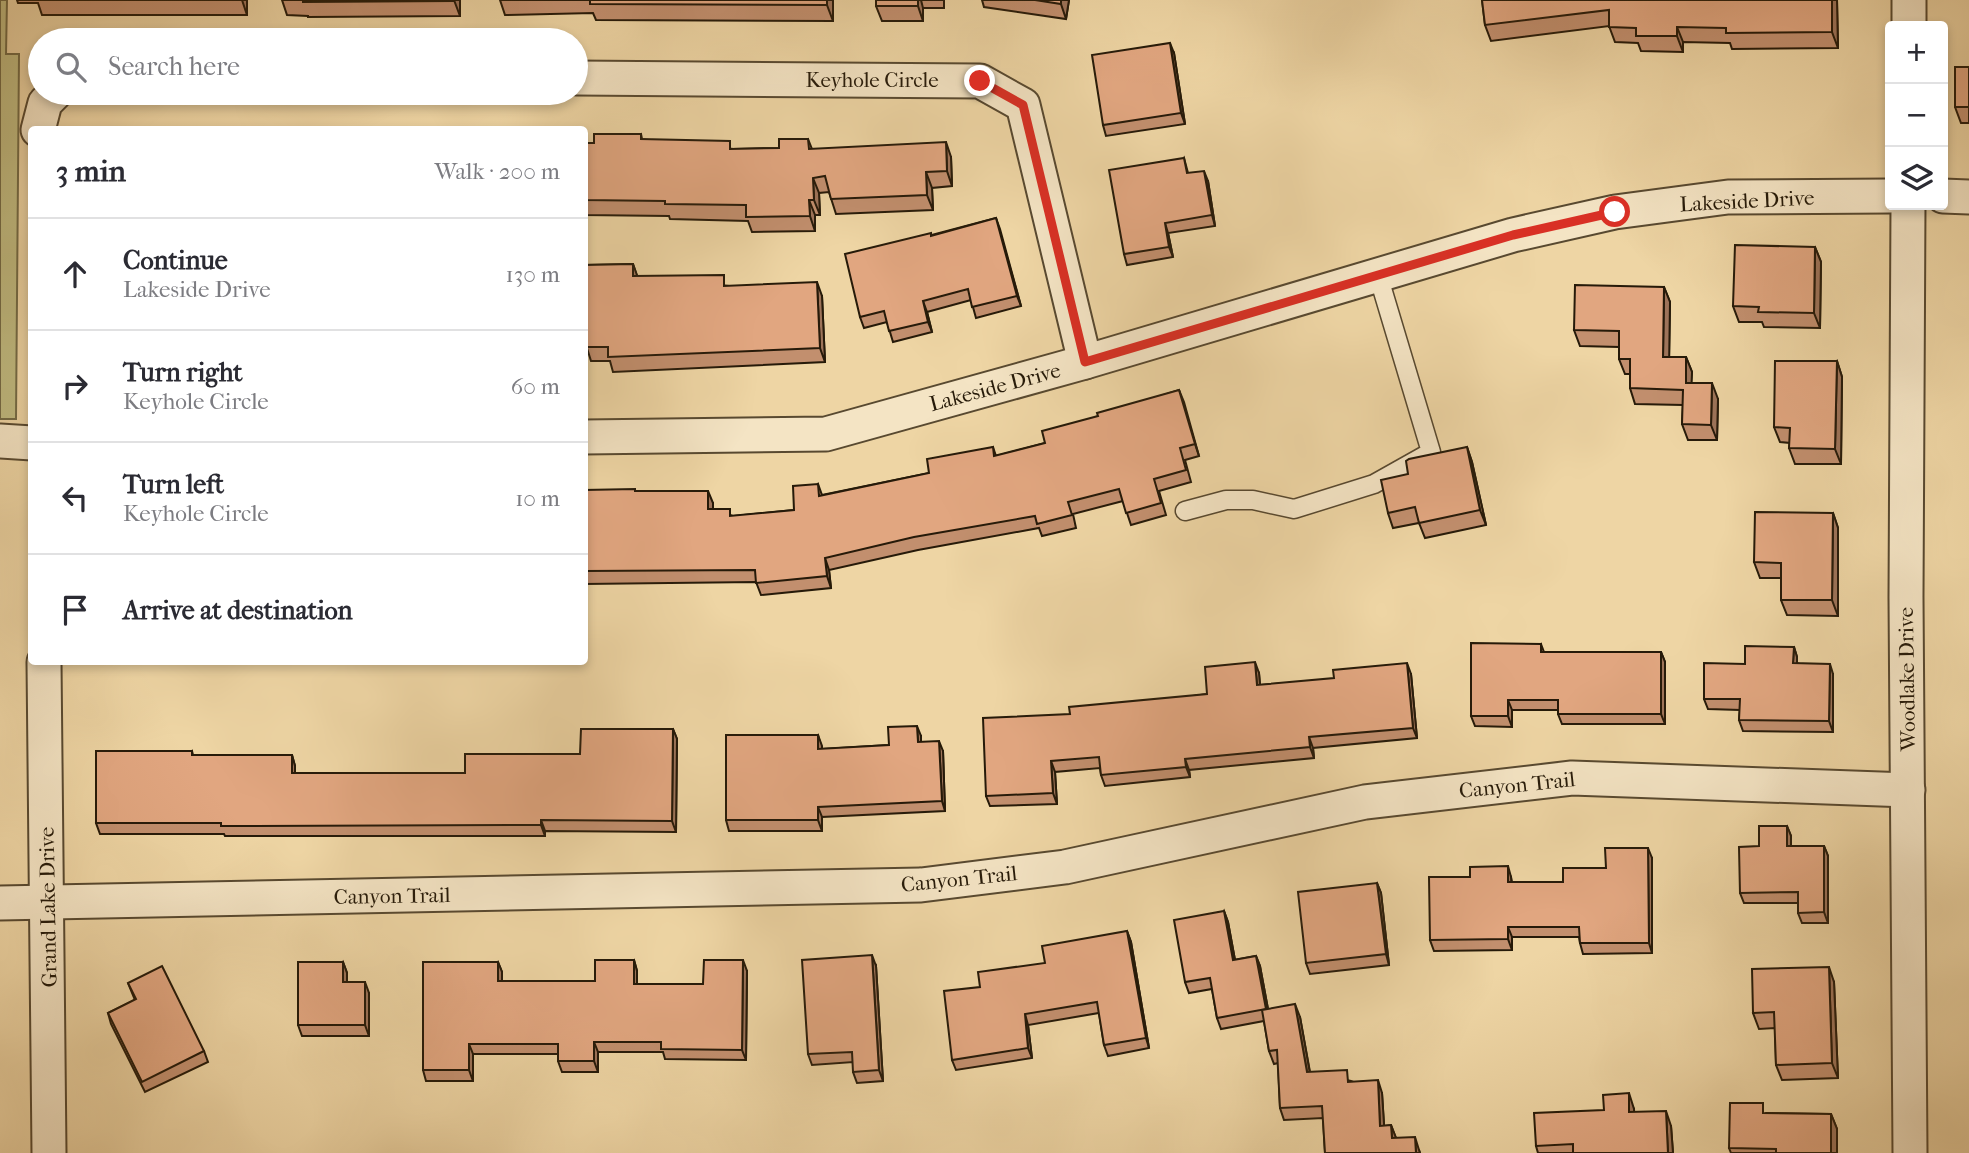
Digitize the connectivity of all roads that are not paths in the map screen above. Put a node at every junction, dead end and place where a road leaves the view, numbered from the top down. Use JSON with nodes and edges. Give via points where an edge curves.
{"nodes":[{"id":1,"x":1909,"y":0,"type":"edge"},
{"id":2,"x":1909,"y":21,"type":"edge"},
{"id":3,"x":588,"y":78,"type":"edge"},
{"id":4,"x":44,"y":105,"type":"edge"},
{"id":5,"x":39,"y":126,"type":"edge"},
{"id":6,"x":1885,"y":195,"type":"edge"},
{"id":7,"x":1948,"y":196,"type":"edge"},
{"id":8,"x":1969,"y":197,"type":"edge"},
{"id":9,"x":1908,"y":210,"type":"edge"},
{"id":10,"x":1378,"y":275,"type":"junction"},
{"id":11,"x":1085,"y":362,"type":"junction"},
{"id":12,"x":588,"y":437,"type":"edge"},
{"id":13,"x":0,"y":441,"type":"edge"},
{"id":14,"x":28,"y":443,"type":"edge"},
{"id":15,"x":1185,"y":511,"type":"dead end"},
{"id":16,"x":44,"y":665,"type":"edge"},
{"id":17,"x":1908,"y":790,"type":"junction"},
{"id":18,"x":0,"y":903,"type":"edge"},
{"id":19,"x":48,"y":903,"type":"junction"},
{"id":20,"x":49,"y":1153,"type":"edge"},
{"id":21,"x":1910,"y":1153,"type":"edge"}],
"edges":[{"from":1,"to":2,"type":"street"},
{"from":3,"to":11,"type":"street","name":"Keyhole Circle","via":[[980,81],[1023,105]]},
{"from":4,"to":5,"type":"street"},
{"from":6,"to":10,"type":"street","name":"Lakeside Drive","via":[[1728,197],[1615,212],[1513,235]]},
{"from":7,"to":8,"type":"street"},
{"from":9,"to":17,"type":"street","name":"Woodlake Drive"},
{"from":10,"to":11,"type":"street","name":"Lakeside Drive"},
{"from":10,"to":15,"type":"lane","via":[[1431,452],[1374,484],[1294,509],[1253,500],[1226,500]]},
{"from":11,"to":12,"type":"street","name":"Lakeside Drive","via":[[826,434]]},
{"from":13,"to":14,"type":"street"},
{"from":16,"to":19,"type":"street","name":"Grand Lake Drive"},
{"from":17,"to":19,"type":"street","name":"Canyon Trail","via":[[1572,778],[1365,802],[1065,867],[921,885]]},
{"from":17,"to":21,"type":"street","name":"Woodlake Drive"},
{"from":18,"to":19,"type":"street","name":"Canyon Trail"},
{"from":19,"to":20,"type":"street","name":"Grand Lake Drive"}]}
